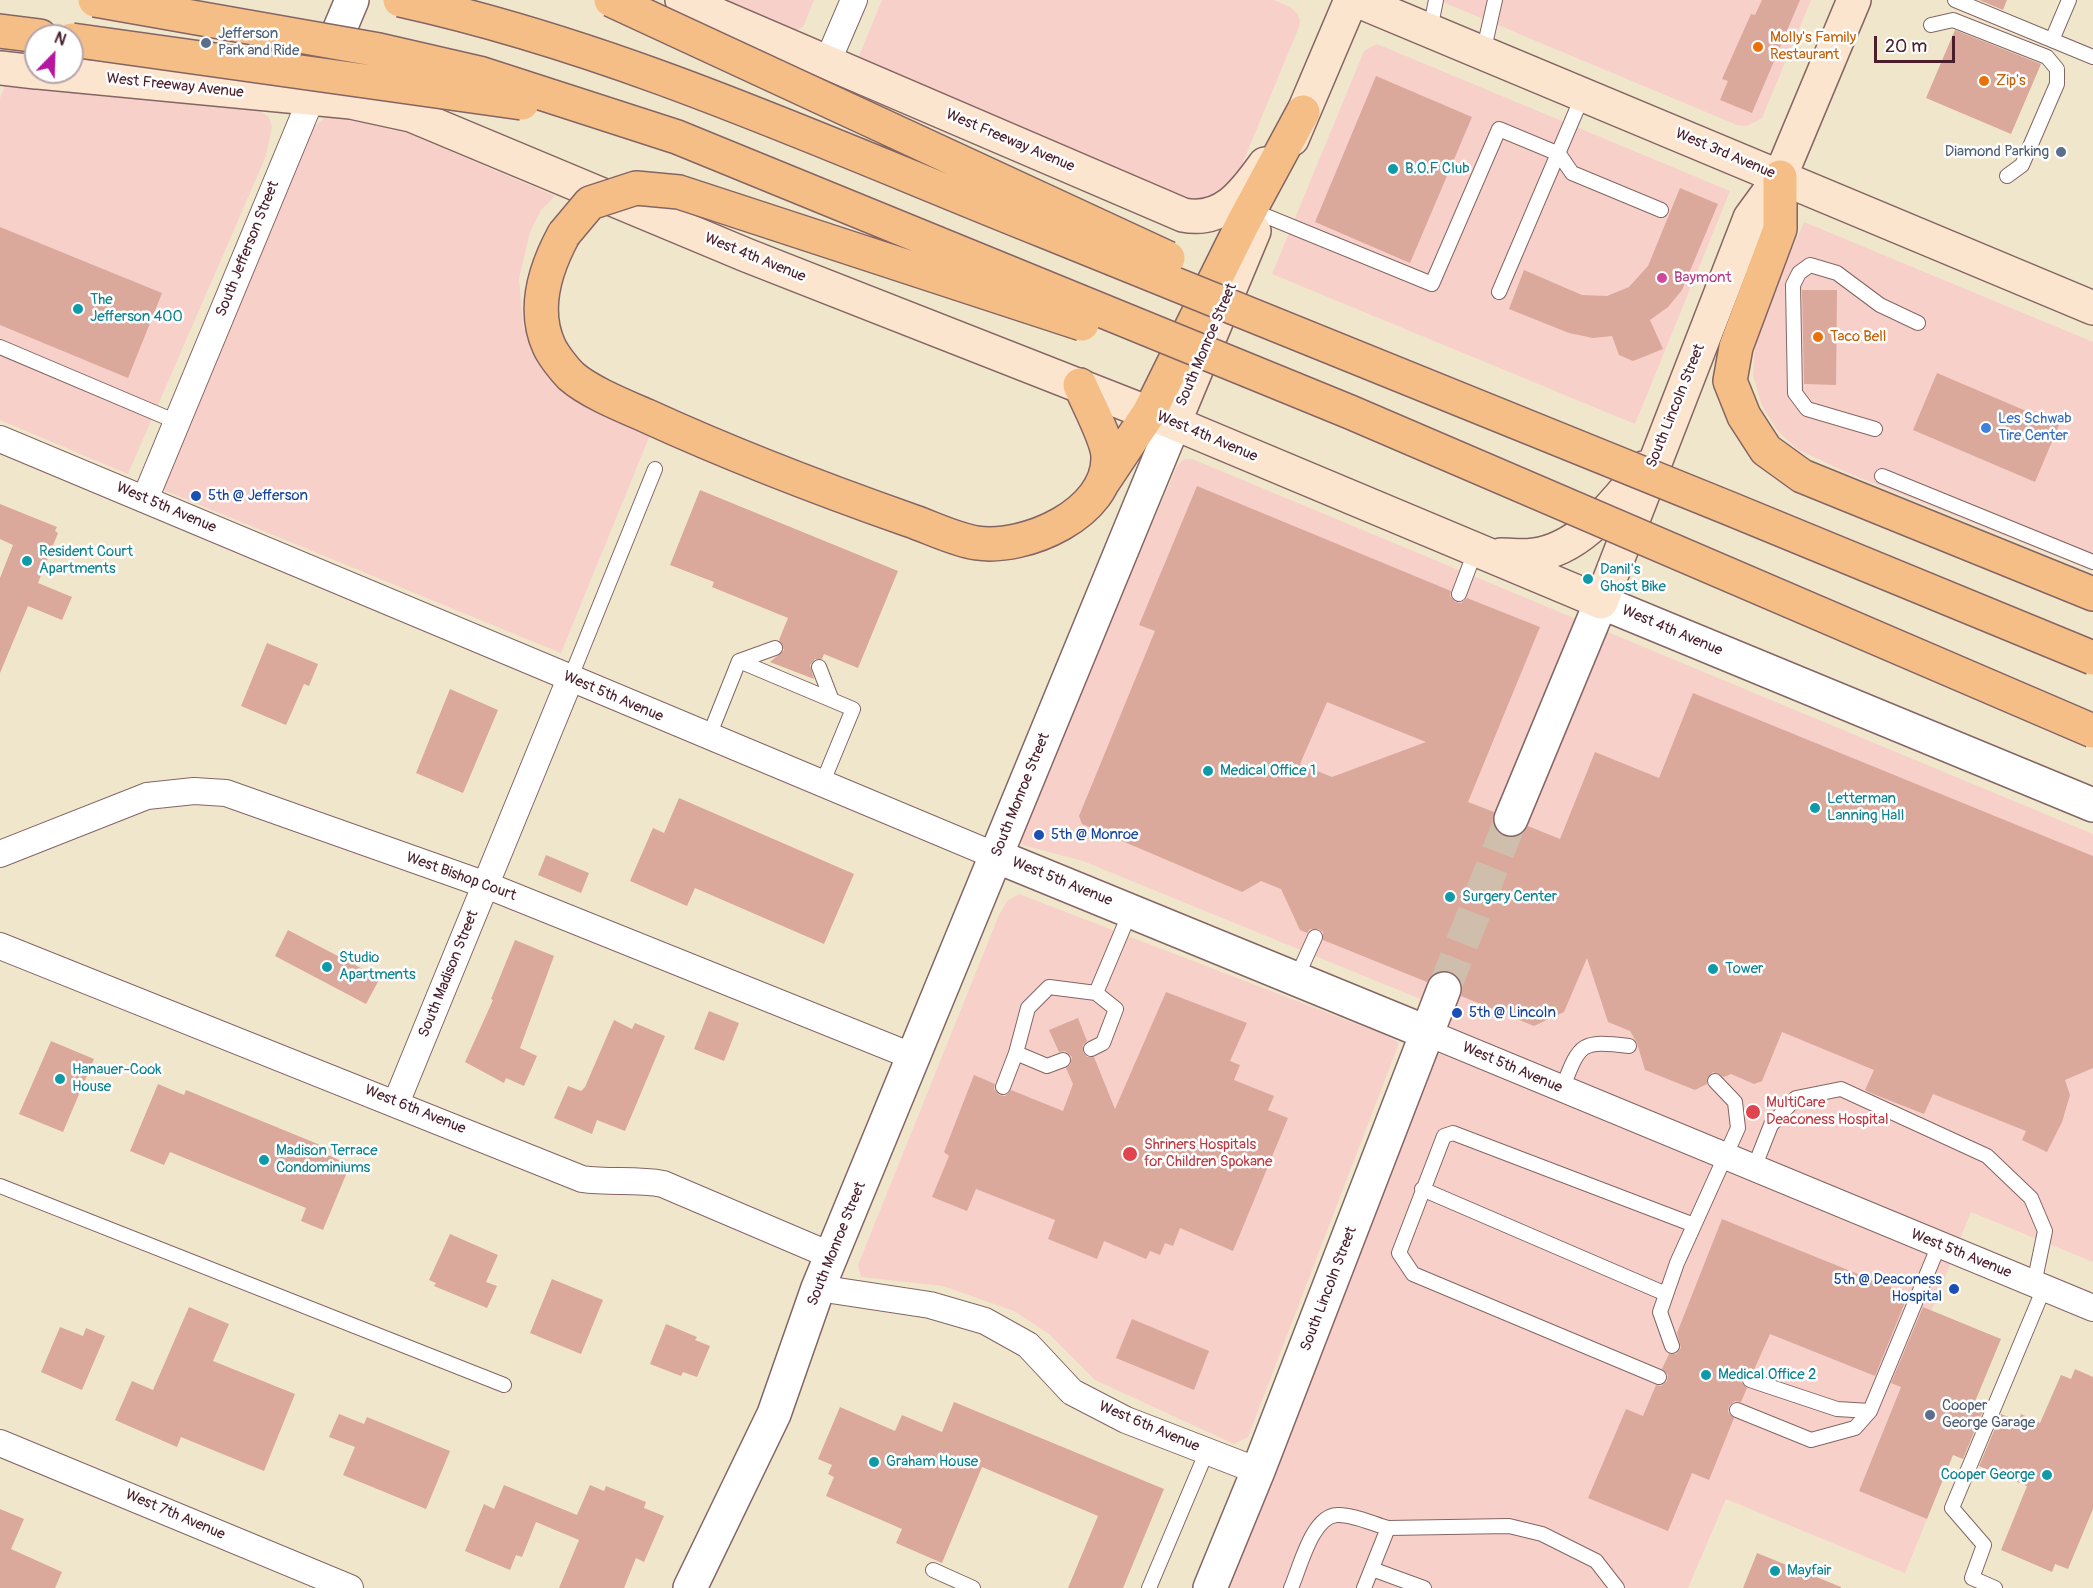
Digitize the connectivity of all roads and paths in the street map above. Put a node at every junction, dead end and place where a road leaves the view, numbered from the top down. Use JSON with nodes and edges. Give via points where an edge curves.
{"nodes":[{"id":1,"x":95,"y":0,"type":"edge"},
{"id":2,"x":352,"y":0,"type":"edge"},
{"id":3,"x":400,"y":0,"type":"edge"},
{"id":4,"x":611,"y":0,"type":"edge"},
{"id":5,"x":682,"y":0,"type":"edge"},
{"id":6,"x":854,"y":0,"type":"edge"},
{"id":7,"x":1351,"y":0,"type":"edge"},
{"id":8,"x":1356,"y":0,"type":"edge"},
{"id":9,"x":1495,"y":0,"type":"edge"},
{"id":10,"x":1854,"y":0,"type":"edge"},
{"id":11,"x":1955,"y":0,"type":"edge"},
{"id":12,"x":2068,"y":0,"type":"edge"},
{"id":13,"x":1433,"y":15,"type":"edge"},
{"id":14,"x":1931,"y":25,"type":"dead end"},
{"id":15,"x":0,"y":31,"type":"edge"},
{"id":16,"x":24,"y":34,"type":"edge"},
{"id":17,"x":2052,"y":40,"type":"junction"},
{"id":18,"x":84,"y":42,"type":"edge"},
{"id":19,"x":1483,"y":53,"type":"junction"},
{"id":20,"x":2093,"y":57,"type":"edge"},
{"id":21,"x":827,"y":63,"type":"junction"},
{"id":22,"x":17,"y":70,"type":"edge"},
{"id":23,"x":1583,"y":95,"type":"junction"},
{"id":24,"x":311,"y":99,"type":"junction"},
{"id":25,"x":1303,"y":112,"type":"junction"},
{"id":26,"x":676,"y":137,"type":"junction"},
{"id":27,"x":1559,"y":154,"type":"junction"},
{"id":28,"x":2007,"y":176,"type":"dead end"},
{"id":29,"x":1780,"y":177,"type":"junction"},
{"id":30,"x":1661,"y":210,"type":"dead end"},
{"id":31,"x":1261,"y":214,"type":"junction"},
{"id":32,"x":1499,"y":292,"type":"dead end"},
{"id":33,"x":2093,"y":308,"type":"edge"},
{"id":34,"x":1918,"y":323,"type":"dead end"},
{"id":35,"x":0,"y":347,"type":"edge"},
{"id":36,"x":1080,"y":385,"type":"junction"},
{"id":37,"x":1474,"y":402,"type":"junction"},
{"id":38,"x":1350,"y":412,"type":"junction"},
{"id":39,"x":1162,"y":418,"type":"junction"},
{"id":40,"x":177,"y":422,"type":"junction"},
{"id":41,"x":1875,"y":429,"type":"dead end"},
{"id":42,"x":0,"y":439,"type":"edge"},
{"id":43,"x":1657,"y":453,"type":"junction"},
{"id":44,"x":655,"y":469,"type":"dead end"},
{"id":45,"x":1882,"y":476,"type":"dead end"},
{"id":46,"x":145,"y":499,"type":"junction"},
{"id":47,"x":1090,"y":501,"type":"junction"},
{"id":48,"x":1484,"y":552,"type":"junction"},
{"id":49,"x":2093,"y":562,"type":"edge"},
{"id":50,"x":1459,"y":594,"type":"dead end"},
{"id":51,"x":2093,"y":594,"type":"edge"},
{"id":52,"x":1601,"y":602,"type":"junction"},
{"id":53,"x":775,"y":648,"type":"dead end"},
{"id":54,"x":2093,"y":658,"type":"edge"},
{"id":55,"x":739,"y":661,"type":"junction"},
{"id":56,"x":819,"y":667,"type":"dead end"},
{"id":57,"x":570,"y":679,"type":"junction"},
{"id":58,"x":831,"y":698,"type":"junction"},
{"id":59,"x":2093,"y":731,"type":"edge"},
{"id":60,"x":709,"y":736,"type":"junction"},
{"id":61,"x":822,"y":784,"type":"junction"},
{"id":62,"x":2093,"y":805,"type":"edge"},
{"id":63,"x":1511,"y":819,"type":"tunnel mouth"},
{"id":64,"x":0,"y":854,"type":"edge"},
{"id":65,"x":996,"y":856,"type":"junction"},
{"id":66,"x":486,"y":885,"type":"junction"},
{"id":67,"x":1131,"y":910,"type":"junction"},
{"id":68,"x":1315,"y":937,"type":"dead end"},
{"id":69,"x":0,"y":946,"type":"edge"},
{"id":70,"x":1296,"y":979,"type":"junction"},
{"id":71,"x":1444,"y":989,"type":"tunnel mouth"},
{"id":72,"x":1096,"y":993,"type":"junction"},
{"id":73,"x":1428,"y":1033,"type":"junction"},
{"id":74,"x":1629,"y":1046,"type":"dead end"},
{"id":75,"x":1091,"y":1049,"type":"dead end"},
{"id":76,"x":1016,"y":1053,"type":"junction"},
{"id":77,"x":914,"y":1058,"type":"junction"},
{"id":78,"x":1063,"y":1060,"type":"dead end"},
{"id":79,"x":1715,"y":1081,"type":"dead end"},
{"id":80,"x":1003,"y":1087,"type":"dead end"},
{"id":81,"x":1562,"y":1089,"type":"junction"},
{"id":82,"x":396,"y":1102,"type":"junction"},
{"id":83,"x":1724,"y":1156,"type":"junction"},
{"id":84,"x":1754,"y":1168,"type":"junction"},
{"id":85,"x":0,"y":1186,"type":"edge"},
{"id":86,"x":1422,"y":1189,"type":"junction"},
{"id":87,"x":1694,"y":1225,"type":"junction"},
{"id":88,"x":1939,"y":1245,"type":"junction"},
{"id":89,"x":832,"y":1256,"type":"junction"},
{"id":90,"x":2039,"y":1286,"type":"junction"},
{"id":91,"x":818,"y":1288,"type":"junction"},
{"id":92,"x":1666,"y":1294,"type":"junction"},
{"id":93,"x":2093,"y":1308,"type":"edge"},
{"id":94,"x":1672,"y":1346,"type":"dead end"},
{"id":95,"x":1659,"y":1377,"type":"dead end"},
{"id":96,"x":1750,"y":1380,"type":"dead end"},
{"id":97,"x":504,"y":1384,"type":"dead end"},
{"id":98,"x":1737,"y":1410,"type":"dead end"},
{"id":99,"x":1870,"y":1411,"type":"junction"},
{"id":100,"x":0,"y":1443,"type":"edge"},
{"id":101,"x":1207,"y":1451,"type":"junction"},
{"id":102,"x":1258,"y":1471,"type":"junction"},
{"id":103,"x":1388,"y":1528,"type":"junction"},
{"id":104,"x":1372,"y":1569,"type":"junction"},
{"id":105,"x":933,"y":1570,"type":"dead end"},
{"id":106,"x":350,"y":1588,"type":"edge"},
{"id":107,"x":690,"y":1588,"type":"edge"},
{"id":108,"x":973,"y":1588,"type":"edge"},
{"id":109,"x":1149,"y":1588,"type":"edge"},
{"id":110,"x":1210,"y":1588,"type":"edge"},
{"id":111,"x":1291,"y":1588,"type":"edge"},
{"id":112,"x":1364,"y":1588,"type":"edge"},
{"id":113,"x":1424,"y":1588,"type":"edge"},
{"id":114,"x":1617,"y":1588,"type":"edge"},
{"id":115,"x":1995,"y":1588,"type":"edge"}],
"edges":[{"from":1,"to":26,"type":"highway","bridge":true,"via":[[379,50],[479,73]]},
{"from":2,"to":24,"type":"street","name":"South Jefferson Street"},
{"from":3,"to":37,"type":"highway","bridge":true,"via":[[496,22],[700,94]]},
{"from":4,"to":37,"type":"highway","bridge":true},
{"from":5,"to":21,"type":"main road","name":"West Freeway Avenue"},
{"from":6,"to":21,"type":"street"},
{"from":7,"to":25,"type":"main road","name":"South Monroe Street"},
{"from":8,"to":13,"type":"main road","name":"West 3rd Avenue"},
{"from":9,"to":19,"type":"lane"},
{"from":10,"to":29,"type":"main road","name":"South Lincoln Street"},
{"from":11,"to":17,"type":"lane"},
{"from":12,"to":17,"type":"lane"},
{"from":13,"to":19,"type":"main road","name":"West 3rd Avenue"},
{"from":14,"to":28,"type":"lane","via":[[1953,20],[2047,57],[2056,69],[2057,84],[2022,165]]},
{"from":15,"to":16,"type":"highway"},
{"from":17,"to":20,"type":"lane"},
{"from":18,"to":26,"type":"highway","bridge":true,"via":[[541,106]]},
{"from":19,"to":23,"type":"main road","name":"West 3rd Avenue"},
{"from":21,"to":25,"type":"main road","name":"West Freeway Avenue","via":[[1192,217],[1217,214],[1230,206]]},
{"from":22,"to":24,"type":"main road","name":"West Freeway Avenue"},
{"from":23,"to":27,"type":"lane"},
{"from":23,"to":29,"type":"main road","name":"West 3rd Avenue"},
{"from":24,"to":36,"type":"main road","name":"West 4th Avenue","via":[[381,107],[411,115],[746,255]]},
{"from":24,"to":40,"type":"street","name":"South Jefferson Street"},
{"from":25,"to":31,"type":"main road","name":"South Monroe Street"},
{"from":25,"to":39,"type":"highway","via":[[1243,223]]},
{"from":26,"to":38,"type":"highway","bridge":true},
{"from":27,"to":30,"type":"lane","via":[[1572,173]]},
{"from":27,"to":31,"type":"lane","via":[[1499,129],[1432,284]]},
{"from":27,"to":32,"type":"lane"},
{"from":29,"to":33,"type":"main road","name":"West 3rd Avenue"},
{"from":29,"to":43,"type":"main road","name":"South Lincoln Street","via":[[1750,218]]},
{"from":29,"to":51,"type":"highway","via":[[1780,229],[1736,347],[1730,381],[1744,416],[1766,450],[1802,476]]},
{"from":31,"to":39,"type":"main road","name":"South Monroe Street"},
{"from":34,"to":41,"type":"lane","via":[[1880,305],[1837,273],[1810,265],[1799,273],[1793,285],[1794,393],[1807,409]]},
{"from":35,"to":40,"type":"lane"},
{"from":36,"to":39,"type":"main road","name":"West 4th Avenue"},
{"from":36,"to":47,"type":"highway","via":[[1108,457],[1102,480]]},
{"from":37,"to":54,"type":"highway","bridge":true},
{"from":38,"to":47,"type":"highway","bridge":true,"via":[[679,192],[636,188],[590,203],[564,234],[549,263],[542,321],[550,347],[571,376],[615,402],[886,512],[977,543],[1012,543],[1054,530]]},
{"from":38,"to":59,"type":"highway","bridge":true},
{"from":39,"to":47,"type":"highway"},
{"from":39,"to":48,"type":"main road","name":"West 4th Avenue"},
{"from":39,"to":65,"type":"street","name":"South Monroe Street"},
{"from":40,"to":46,"type":"street","name":"South Jefferson Street"},
{"from":42,"to":46,"type":"street","name":"West 5th Avenue"},
{"from":43,"to":48,"type":"main road","via":[[1602,514],[1567,544],[1534,555]]},
{"from":43,"to":52,"type":"main road","name":"South Lincoln Street"},
{"from":44,"to":57,"type":"lane"},
{"from":45,"to":49,"type":"lane"},
{"from":46,"to":57,"type":"street","name":"West 5th Avenue"},
{"from":48,"to":50,"type":"lane"},
{"from":48,"to":52,"type":"main road","name":"West 4th Avenue"},
{"from":52,"to":62,"type":"street","name":"West 4th Avenue"},
{"from":52,"to":63,"type":"street","name":"South Lincoln Street"},
{"from":53,"to":55,"type":"lane"},
{"from":55,"to":58,"type":"lane"},
{"from":55,"to":60,"type":"lane"},
{"from":56,"to":58,"type":"lane"},
{"from":57,"to":60,"type":"street","name":"West 5th Avenue"},
{"from":57,"to":66,"type":"street","name":"South Madison Street"},
{"from":58,"to":61,"type":"lane","via":[[853,709]]},
{"from":60,"to":61,"type":"street","name":"West 5th Avenue"},
{"from":61,"to":65,"type":"street","name":"West 5th Avenue"},
{"from":64,"to":66,"type":"street","name":"West Bishop Court","via":[[147,796],[194,791],[226,794]]},
{"from":65,"to":67,"type":"street","name":"West 5th Avenue"},
{"from":65,"to":77,"type":"street","name":"South Monroe Street"},
{"from":66,"to":77,"type":"street","name":"West Bishop Court"},
{"from":66,"to":82,"type":"street","name":"South Madison Street"},
{"from":67,"to":70,"type":"street","name":"West 5th Avenue"},
{"from":67,"to":72,"type":"lane"},
{"from":68,"to":70,"type":"lane"},
{"from":69,"to":82,"type":"street","name":"West 6th Avenue"},
{"from":70,"to":73,"type":"street","name":"West 5th Avenue"},
{"from":71,"to":73,"type":"street","name":"South Lincoln Street"},
{"from":72,"to":75,"type":"lane","via":[[1116,1009],[1102,1043]]},
{"from":72,"to":76,"type":"lane","via":[[1049,987],[1028,1008]]},
{"from":73,"to":81,"type":"street","name":"West 5th Avenue"},
{"from":73,"to":102,"type":"street","name":"South Lincoln Street"},
{"from":74,"to":81,"type":"lane","via":[[1594,1042],[1585,1047],[1573,1061]]},
{"from":76,"to":78,"type":"lane","via":[[1047,1066]]},
{"from":76,"to":80,"type":"lane"},
{"from":77,"to":89,"type":"street","name":"South Monroe Street"},
{"from":79,"to":83,"type":"lane","via":[[1736,1102],[1738,1128]]},
{"from":81,"to":83,"type":"street","name":"West 5th Avenue"},
{"from":82,"to":89,"type":"street","name":"West 6th Avenue","via":[[582,1179],[639,1179],[663,1184]]},
{"from":83,"to":84,"type":"street","name":"West 5th Avenue"},
{"from":83,"to":87,"type":"lane"},
{"from":84,"to":88,"type":"street","name":"West 5th Avenue"},
{"from":84,"to":90,"type":"lane","via":[[1771,1125],[1796,1098],[1840,1089],[1988,1156],[2031,1198],[2046,1231]]},
{"from":85,"to":97,"type":"lane"},
{"from":86,"to":87,"type":"lane","via":[[1444,1136],[1453,1132]]},
{"from":86,"to":92,"type":"lane"},
{"from":86,"to":95,"type":"lane","via":[[1399,1253],[1413,1274]]},
{"from":87,"to":92,"type":"lane"},
{"from":88,"to":90,"type":"street","name":"West 5th Avenue"},
{"from":88,"to":99,"type":"lane"},
{"from":89,"to":91,"type":"street","name":"South Monroe Street"},
{"from":90,"to":93,"type":"street","name":"West 5th Avenue"},
{"from":90,"to":115,"type":"lane","via":[[1952,1508],[1984,1545],[1972,1578]]},
{"from":91,"to":101,"type":"street","name":"West 6th Avenue","via":[[930,1305],[985,1321],[1028,1345],[1072,1392],[1126,1420]]},
{"from":91,"to":107,"type":"street","name":"South Monroe Street","via":[[774,1414]]},
{"from":92,"to":94,"type":"lane","via":[[1660,1312]]},
{"from":96,"to":99,"type":"lane","via":[[1837,1408]]},
{"from":98,"to":99,"type":"lane","via":[[1811,1440],[1855,1428]]},
{"from":100,"to":106,"type":"street","name":"West 7th Avenue"},
{"from":101,"to":102,"type":"street","name":"West 6th Avenue"},
{"from":101,"to":109,"type":"lane"},
{"from":102,"to":110,"type":"street","name":"South Lincoln Street"},
{"from":103,"to":104,"type":"lane"},
{"from":103,"to":111,"type":"lane","via":[[1338,1515],[1325,1517],[1316,1527]]},
{"from":103,"to":114,"type":"lane","via":[[1509,1526],[1542,1534],[1596,1561]]},
{"from":104,"to":112,"type":"lane"},
{"from":104,"to":113,"type":"lane"},
{"from":105,"to":108,"type":"lane"}]}
